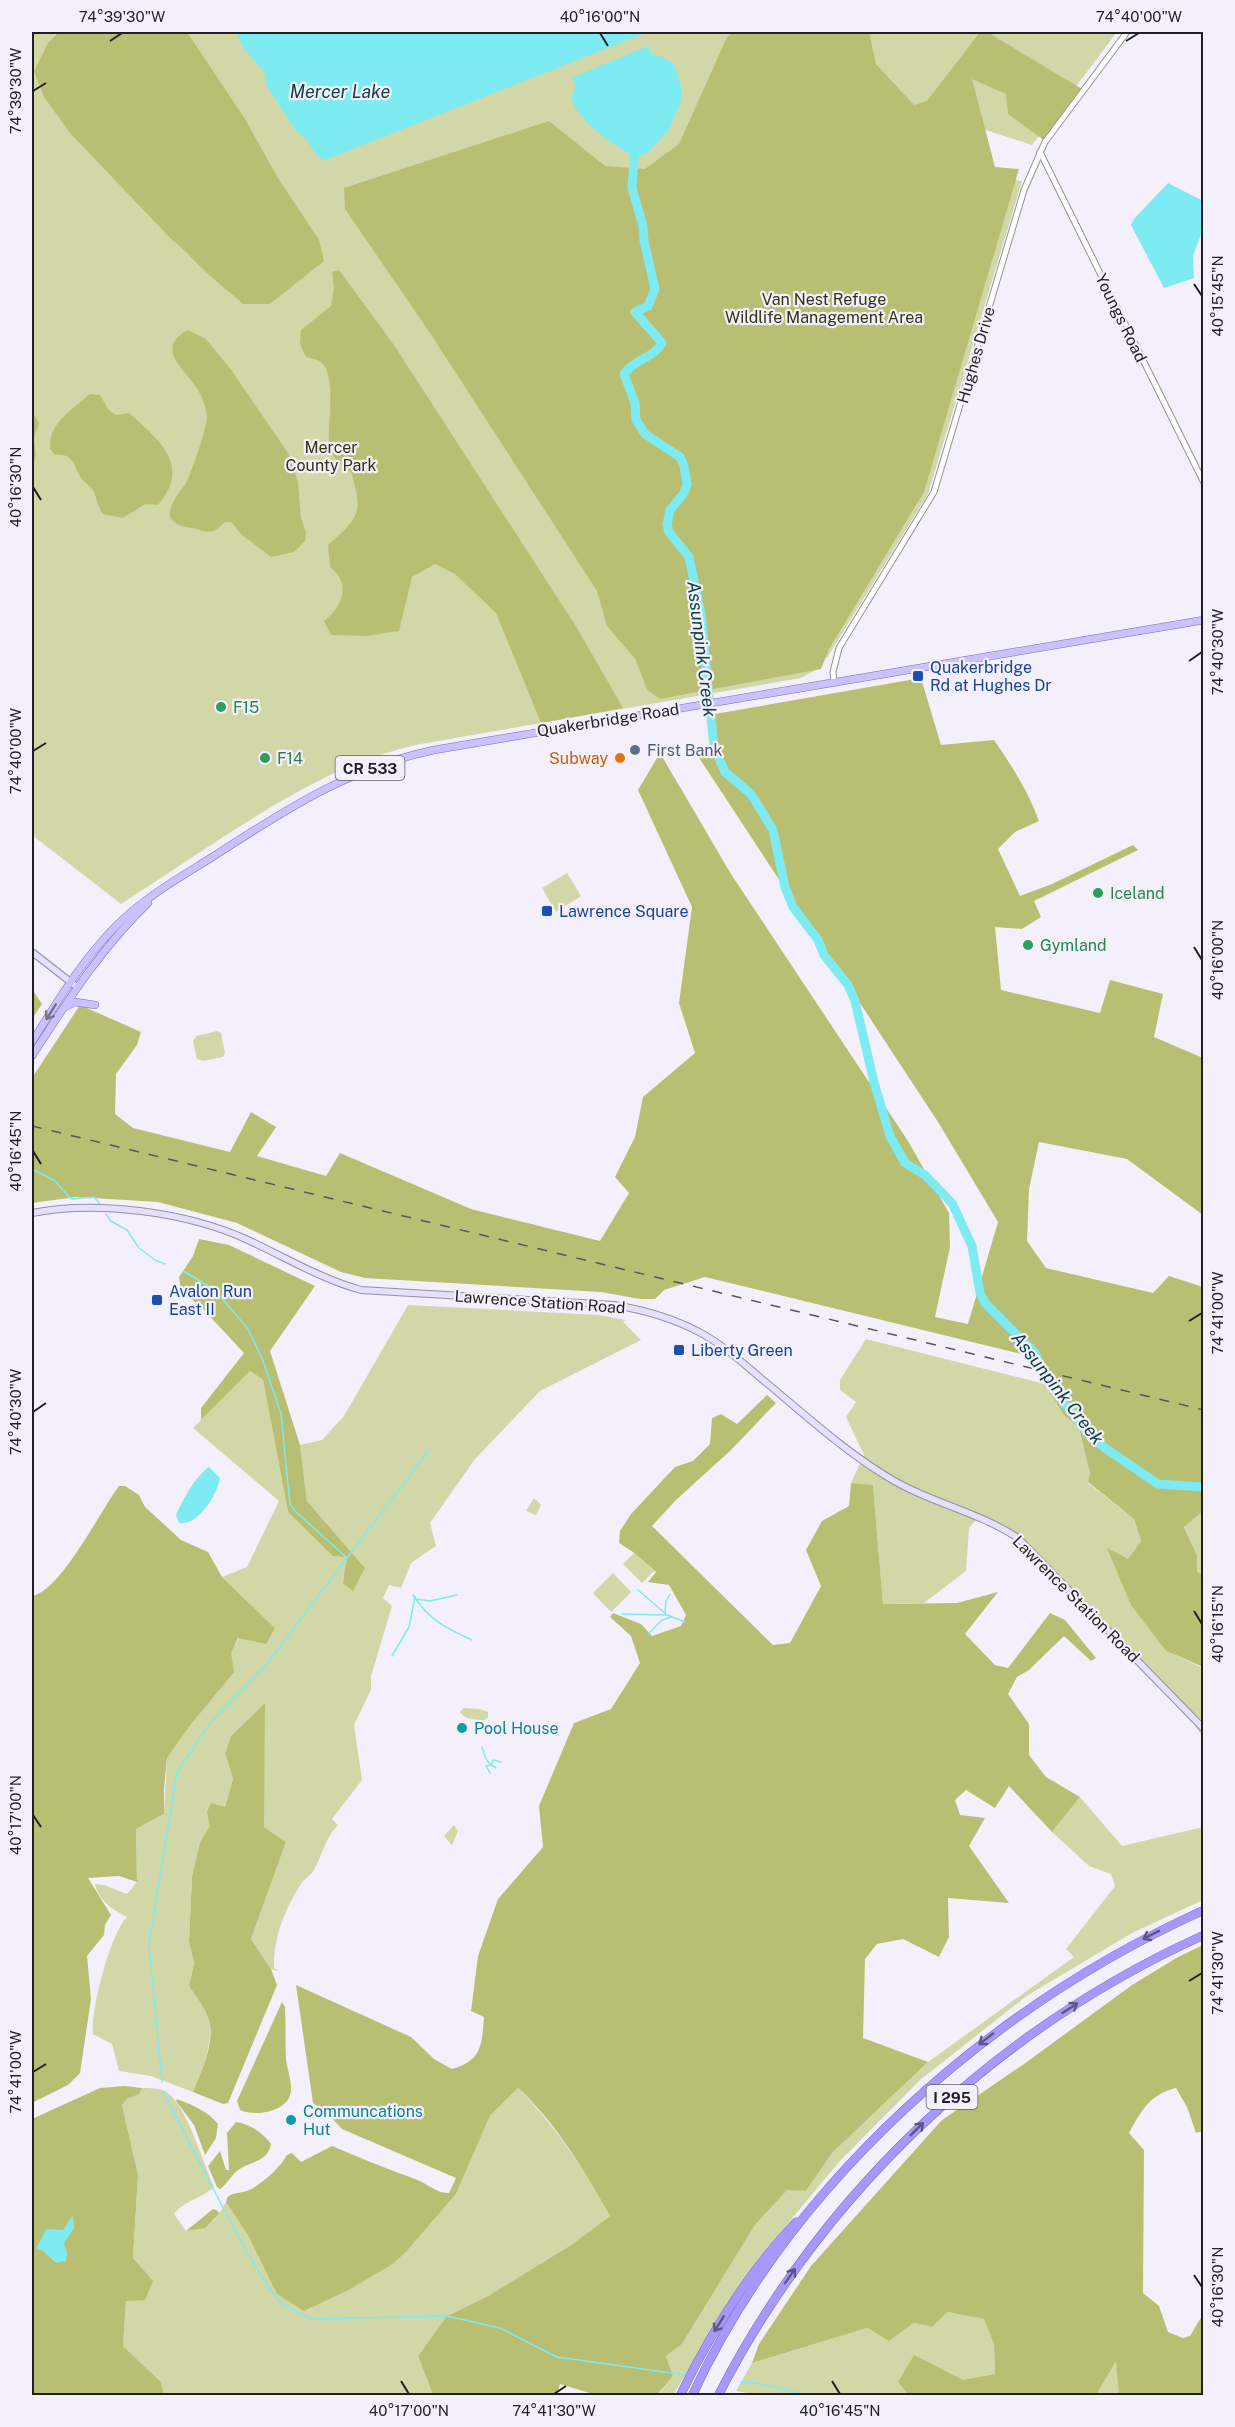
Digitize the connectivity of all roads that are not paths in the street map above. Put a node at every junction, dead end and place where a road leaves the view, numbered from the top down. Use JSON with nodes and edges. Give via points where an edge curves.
{"nodes":[{"id":1,"x":1127,"y":32,"type":"edge"},
{"id":2,"x":1040,"y":152,"type":"junction"},
{"id":3,"x":1203,"y":483,"type":"edge"},
{"id":4,"x":1203,"y":620,"type":"edge"},
{"id":5,"x":834,"y":682,"type":"junction"},
{"id":6,"x":32,"y":952,"type":"edge"},
{"id":7,"x":74,"y":984,"type":"junction"},
{"id":8,"x":95,"y":1005,"type":"dead end"},
{"id":9,"x":63,"y":1008,"type":"junction"},
{"id":10,"x":32,"y":1042,"type":"edge"},
{"id":11,"x":32,"y":1056,"type":"edge"},
{"id":12,"x":32,"y":1213,"type":"edge"},
{"id":13,"x":1203,"y":1729,"type":"edge"},
{"id":14,"x":1203,"y":1910,"type":"edge"},
{"id":15,"x":1203,"y":1935,"type":"edge"},
{"id":16,"x":836,"y":2182,"type":"junction"},
{"id":17,"x":723,"y":2386,"type":"junction"},
{"id":18,"x":680,"y":2396,"type":"edge"},
{"id":19,"x":692,"y":2396,"type":"edge"},
{"id":20,"x":718,"y":2396,"type":"edge"},
{"id":21,"x":723,"y":2396,"type":"edge"}],
"edges":[{"from":1,"to":2,"type":"street","name":"Hughes Drive"},
{"from":2,"to":3,"type":"street","name":"Youngs Road"},
{"from":2,"to":5,"type":"street","name":"Hughes Drive","via":[[1024,190],[934,492],[839,648],[832,672]]},
{"from":4,"to":5,"type":"main road","name":"Quakerbridge Road","number":"CR 533"},
{"from":5,"to":7,"type":"main road","name":"Quakerbridge Road","number":"CR 533","via":[[434,750],[338,781],[300,801],[143,902],[102,940]]},
{"from":6,"to":7,"type":"main road"},
{"from":7,"to":9,"type":"main road","number":"CR 533"},
{"from":7,"to":10,"type":"main road","number":"CR 533","one_way":true},
{"from":8,"to":9,"type":"main road","via":[[75,1002]]},
{"from":9,"to":11,"type":"main road","number":"CR 533"},
{"from":12,"to":13,"type":"main road","name":"Lawrence Station Road","via":[[114,1209],[179,1218],[246,1239],[361,1290],[597,1304],[662,1316],[714,1341],[831,1436],[896,1482],[1018,1538]]},
{"from":14,"to":16,"type":"highway","number":"I 295","one_way":true,"via":[[1095,1965],[1008,2022],[927,2089]]},
{"from":17,"to":15,"type":"highway","number":"I 295","one_way":true,"via":[[778,2292],[809,2250],[930,2117],[981,2072],[1049,2021],[1136,1968]]},
{"from":16,"to":18,"type":"highway","one_way":true,"via":[[748,2280],[715,2330]]},
{"from":16,"to":19,"type":"highway","number":"I 295","via":[[759,2279]]},
{"from":17,"to":20,"type":"highway","number":"I 295"},
{"from":17,"to":21,"type":"highway"}]}
